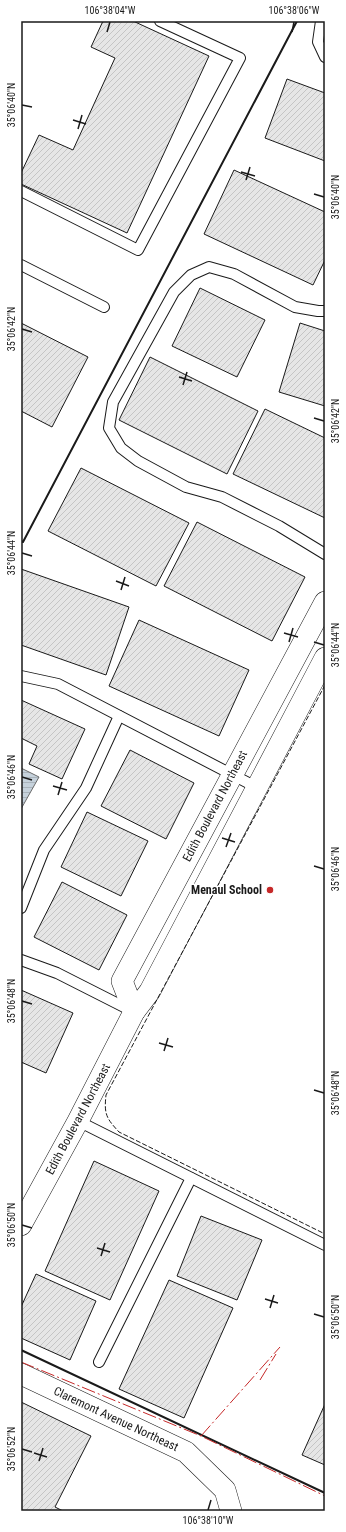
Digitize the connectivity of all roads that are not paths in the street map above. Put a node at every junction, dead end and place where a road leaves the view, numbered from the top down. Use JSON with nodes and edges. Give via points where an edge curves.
{"nodes":[{"id":1,"x":160,"y":21,"type":"edge"},
{"id":2,"x":321,"y":21,"type":"edge"},
{"id":3,"x":325,"y":57,"type":"edge"},
{"id":4,"x":21,"y":191,"type":"edge"},
{"id":5,"x":21,"y":265,"type":"edge"},
{"id":6,"x":104,"y":307,"type":"dead end"},
{"id":7,"x":325,"y":311,"type":"edge"},
{"id":8,"x":325,"y":554,"type":"edge"},
{"id":9,"x":325,"y":602,"type":"edge"},
{"id":10,"x":325,"y":658,"type":"edge"},
{"id":11,"x":21,"y":676,"type":"edge"},
{"id":12,"x":119,"y":716,"type":"junction"},
{"id":13,"x":232,"y":775,"type":"junction"},
{"id":14,"x":256,"y":787,"type":"junction"},
{"id":15,"x":21,"y":908,"type":"edge"},
{"id":16,"x":21,"y":960,"type":"edge"},
{"id":17,"x":134,"y":1012,"type":"junction"},
{"id":18,"x":78,"y":1121,"type":"junction"},
{"id":19,"x":191,"y":1178,"type":"junction"},
{"id":20,"x":21,"y":1225,"type":"edge"},
{"id":21,"x":325,"y":1245,"type":"edge"},
{"id":22,"x":99,"y":1362,"type":"dead end"},
{"id":23,"x":21,"y":1374,"type":"edge"},
{"id":24,"x":231,"y":1511,"type":"edge"}],
"edges":[{"from":1,"to":4,"type":"lane","via":[[240,58],[138,250]]},
{"from":2,"to":3,"type":"lane","via":[[318,42]]},
{"from":5,"to":6,"type":"lane"},
{"from":7,"to":8,"type":"lane","via":[[295,307],[234,274],[209,267],[191,275],[174,292],[113,402],[109,428],[121,448],[138,461],[186,487],[230,501],[279,526]]},
{"from":9,"to":13,"type":"street","name":"Edith Boulevard Northeast"},
{"from":10,"to":14,"type":"street","name":"Edith Boulevard Northeast"},
{"from":11,"to":12,"type":"lane","via":[[58,684]]},
{"from":12,"to":13,"type":"lane"},
{"from":12,"to":15,"type":"lane","via":[[86,788],[44,850]]},
{"from":13,"to":14,"type":"lane"},
{"from":13,"to":17,"type":"street","name":"Edith Boulevard Northeast","via":[[122,981]]},
{"from":14,"to":17,"type":"street","name":"Edith Boulevard Northeast","via":[[150,991]]},
{"from":16,"to":17,"type":"lane","via":[[58,973]]},
{"from":17,"to":18,"type":"street","name":"Edith Boulevard Northeast"},
{"from":18,"to":19,"type":"lane"},
{"from":18,"to":20,"type":"street","name":"Edith Boulevard Northeast"},
{"from":19,"to":21,"type":"lane"},
{"from":19,"to":22,"type":"lane"},
{"from":23,"to":24,"type":"street","name":"Claremont Avenue Northeast","via":[[186,1452],[224,1490]]}]}
